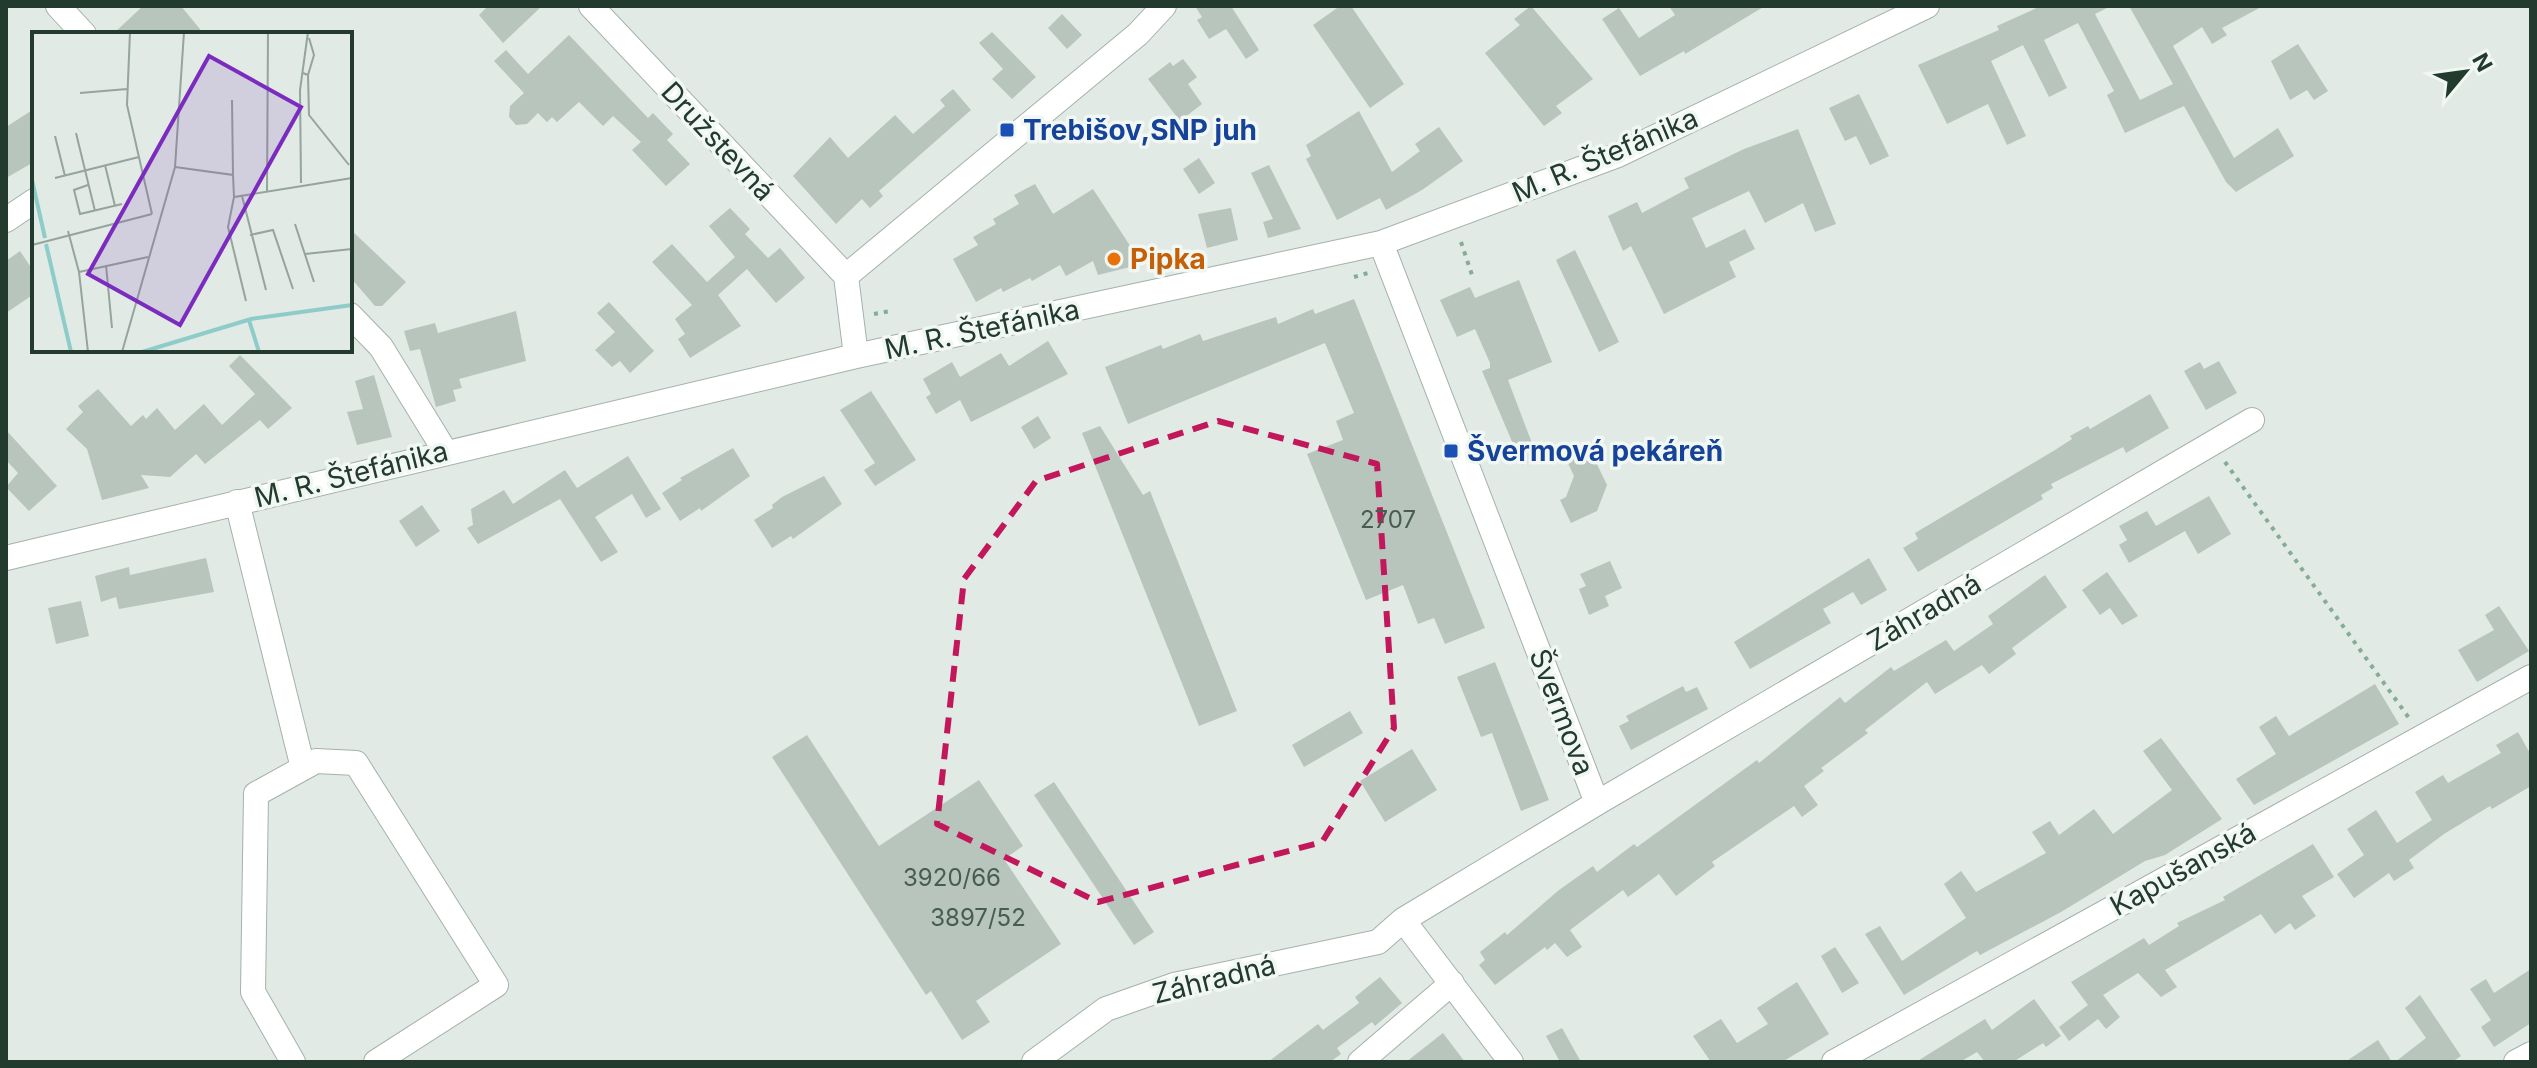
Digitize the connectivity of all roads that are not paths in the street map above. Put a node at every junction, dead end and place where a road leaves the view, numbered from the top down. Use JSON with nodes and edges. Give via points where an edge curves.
{"nodes":[{"id":1,"x":58,"y":6,"type":"edge"},
{"id":2,"x":591,"y":6,"type":"edge"},
{"id":3,"x":1164,"y":6,"type":"edge"},
{"id":4,"x":1927,"y":6,"type":"edge"},
{"id":5,"x":82,"y":32,"type":"edge"},
{"id":6,"x":32,"y":202,"type":"edge"},
{"id":7,"x":6,"y":220,"type":"edge"},
{"id":8,"x":1381,"y":243,"type":"junction"},
{"id":9,"x":846,"y":276,"type":"junction"},
{"id":10,"x":352,"y":317,"type":"edge"},
{"id":11,"x":856,"y":356,"type":"junction"},
{"id":12,"x":2252,"y":420,"type":"dead end"},
{"id":13,"x":445,"y":451,"type":"junction"},
{"id":14,"x":237,"y":502,"type":"junction"},
{"id":15,"x":6,"y":558,"type":"edge"},
{"id":16,"x":2531,"y":677,"type":"edge"},
{"id":17,"x":303,"y":768,"type":"junction"},
{"id":18,"x":1597,"y":803,"type":"junction"},
{"id":19,"x":1403,"y":920,"type":"junction"},
{"id":20,"x":1452,"y":983,"type":"junction"},
{"id":21,"x":2531,"y":1054,"type":"edge"},
{"id":22,"x":293,"y":1062,"type":"edge"},
{"id":23,"x":376,"y":1062,"type":"edge"},
{"id":24,"x":1034,"y":1062,"type":"edge"},
{"id":25,"x":1360,"y":1062,"type":"edge"},
{"id":26,"x":1511,"y":1062,"type":"edge"},
{"id":27,"x":1834,"y":1062,"type":"edge"},
{"id":28,"x":2516,"y":1062,"type":"edge"}],
"edges":[{"from":1,"to":5,"type":"street"},
{"from":2,"to":9,"type":"street","name":"Družstevná"},
{"from":3,"to":9,"type":"street","via":[[1138,34]]},
{"from":4,"to":8,"type":"street","name":"M. R. Štefánika","via":[[1618,155]]},
{"from":6,"to":7,"type":"street"},
{"from":8,"to":11,"type":"street","name":"M. R. Štefánika"},
{"from":8,"to":18,"type":"street","name":"Švermova"},
{"from":9,"to":11,"type":"street"},
{"from":10,"to":13,"type":"street","via":[[381,347]]},
{"from":11,"to":13,"type":"street","name":"M. R. Štefánika"},
{"from":12,"to":18,"type":"street","name":"Záhradná"},
{"from":13,"to":14,"type":"street","name":"M. R. Štefánika"},
{"from":14,"to":15,"type":"street","name":"M. R. Štefánika"},
{"from":14,"to":17,"type":"street"},
{"from":16,"to":27,"type":"street","name":"Kapušanská"},
{"from":17,"to":22,"type":"street","via":[[256,794],[253,992]]},
{"from":17,"to":23,"type":"street","via":[[316,761],[356,763],[496,985]]},
{"from":18,"to":19,"type":"street","name":"Švermova"},
{"from":19,"to":20,"type":"street"},
{"from":19,"to":24,"type":"street","name":"Záhradná","via":[[1378,942],[1174,985],[1106,1009]]},
{"from":20,"to":25,"type":"street"},
{"from":20,"to":26,"type":"street"},
{"from":21,"to":28,"type":"street"}]}
